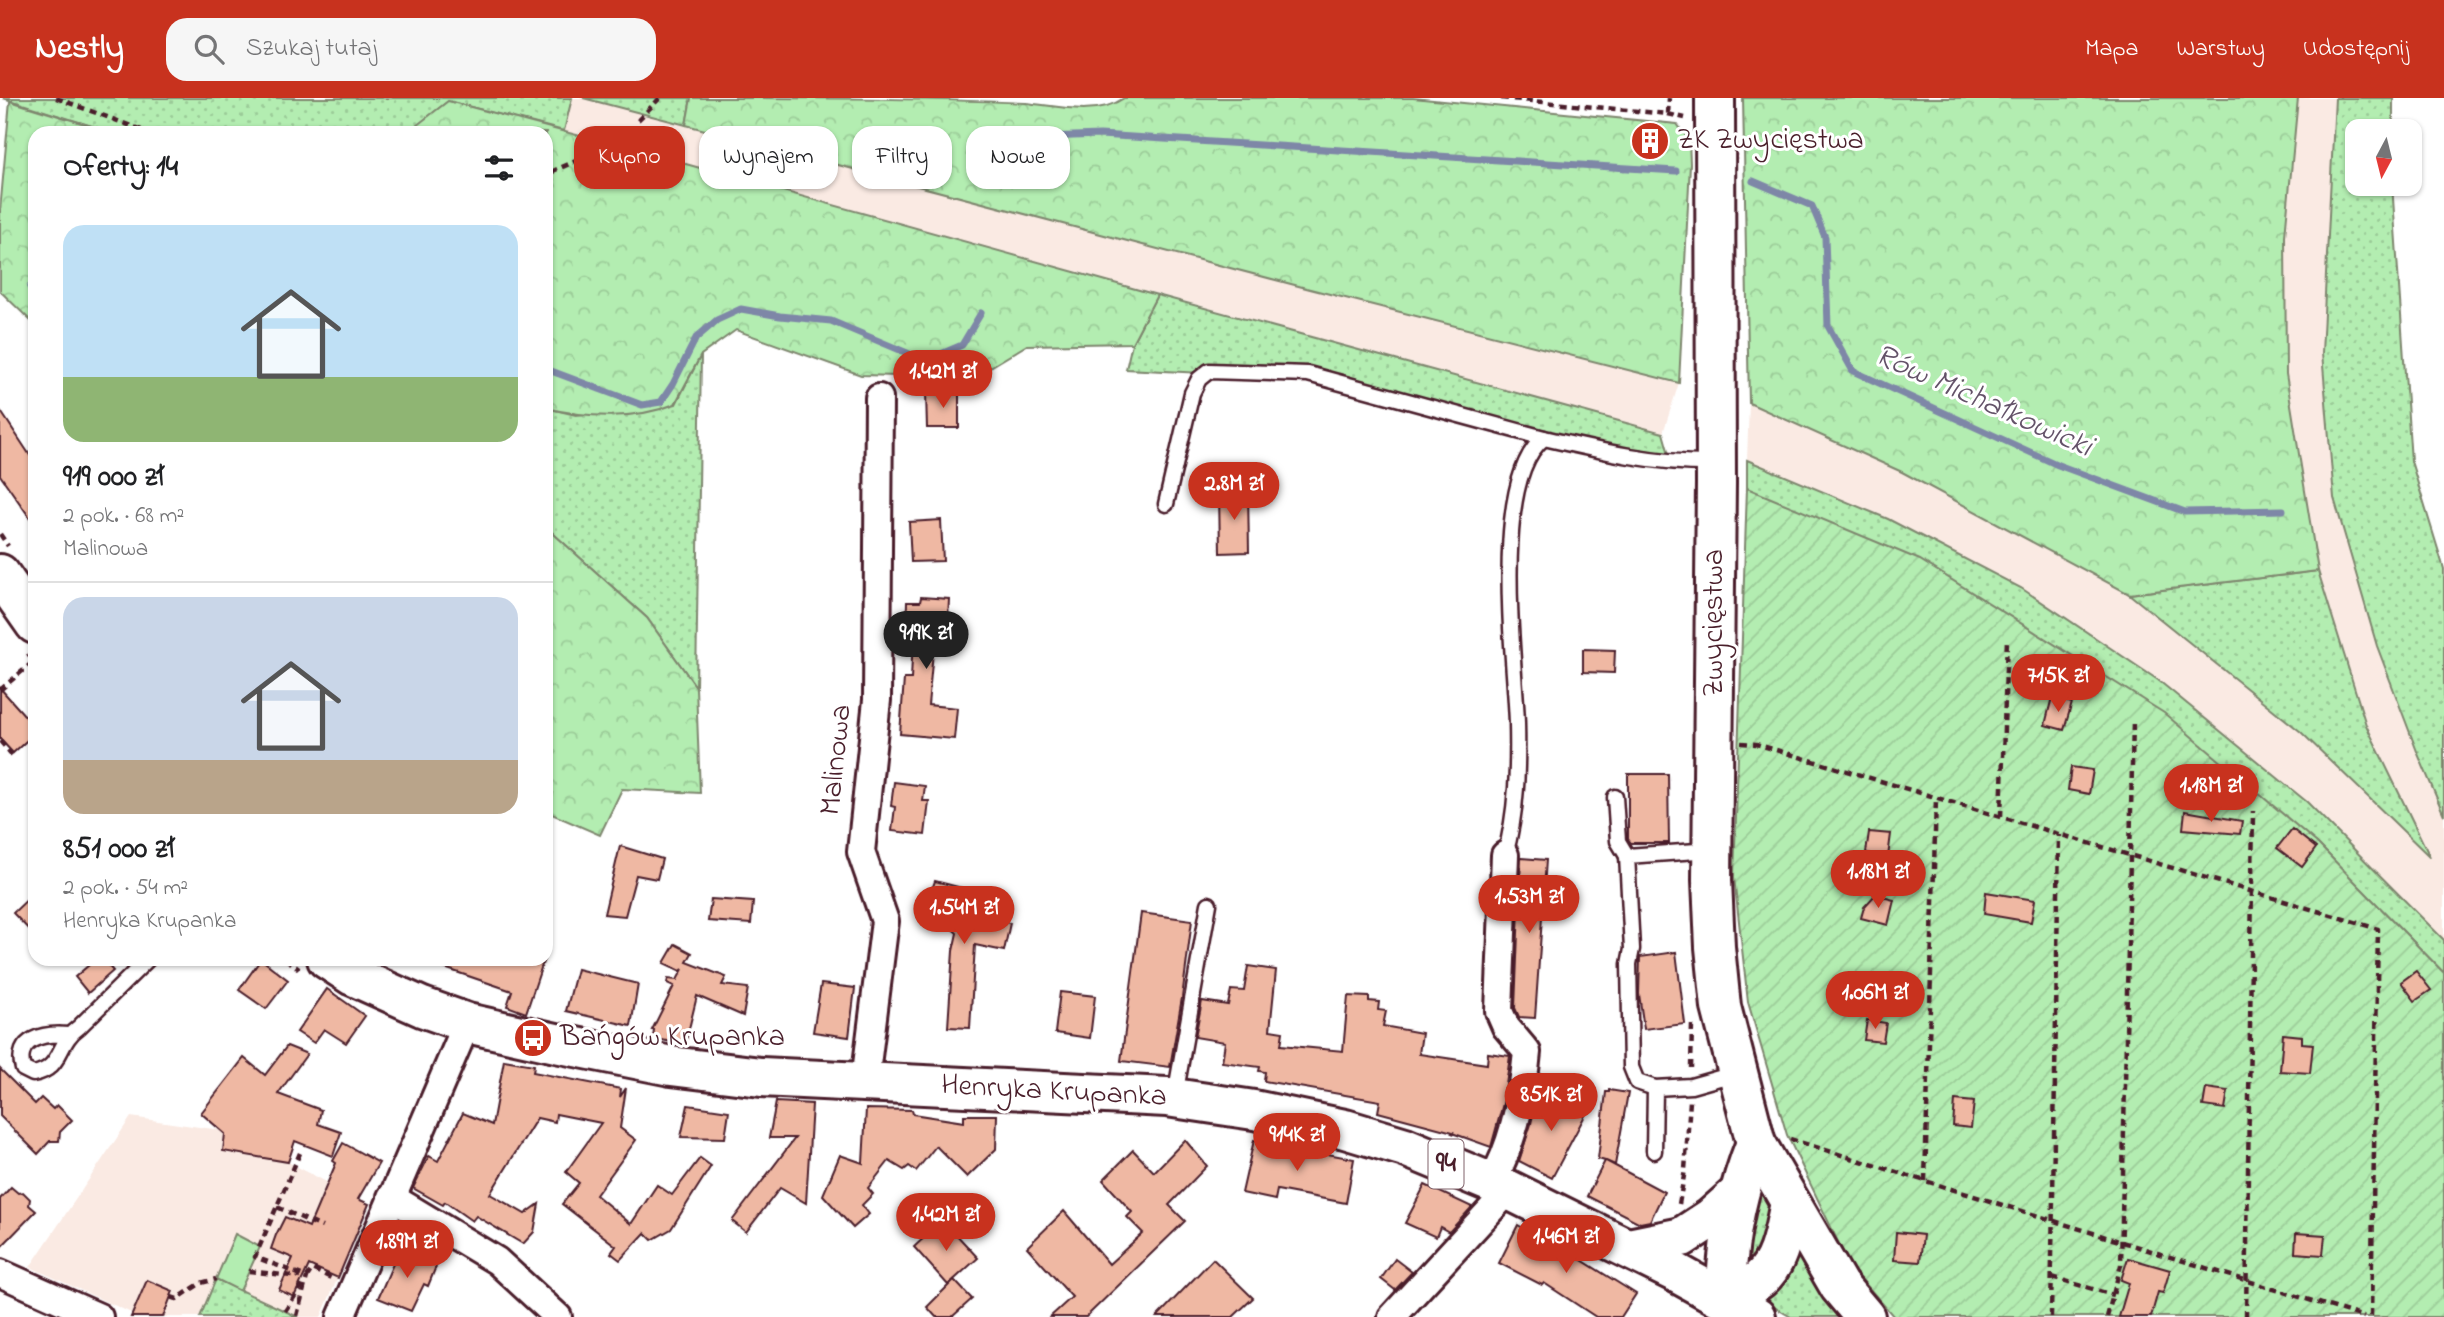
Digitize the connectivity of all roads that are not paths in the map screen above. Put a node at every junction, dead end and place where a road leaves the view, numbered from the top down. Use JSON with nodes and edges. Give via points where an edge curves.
{"nodes":[{"id":1,"x":1715,"y":98,"type":"edge"},
{"id":2,"x":879,"y":398,"type":"dead end"},
{"id":3,"x":1544,"y":439,"type":"junction"},
{"id":4,"x":1716,"y":463,"type":"junction"},
{"id":5,"x":1166,"y":503,"type":"dead end"},
{"id":6,"x":0,"y":574,"type":"edge"},
{"id":7,"x":28,"y":614,"type":"edge"},
{"id":8,"x":1615,"y":797,"type":"dead end"},
{"id":9,"x":1713,"y":850,"type":"junction"},
{"id":10,"x":1505,"y":855,"type":"joint"},
{"id":11,"x":1627,"y":856,"type":"junction"},
{"id":12,"x":1209,"y":904,"type":"dead end"},
{"id":13,"x":141,"y":966,"type":"edge"},
{"id":14,"x":338,"y":966,"type":"edge"},
{"id":15,"x":467,"y":1023,"type":"junction"},
{"id":16,"x":68,"y":1035,"type":"dead end"},
{"id":17,"x":1738,"y":1073,"type":"junction"},
{"id":18,"x":865,"y":1081,"type":"junction"},
{"id":19,"x":1655,"y":1088,"type":"junction"},
{"id":20,"x":1174,"y":1098,"type":"junction"},
{"id":21,"x":1769,"y":1141,"type":"junction"},
{"id":22,"x":1654,"y":1152,"type":"dead end"},
{"id":23,"x":1500,"y":1187,"type":"junction"},
{"id":24,"x":1738,"y":1194,"type":"junction"},
{"id":25,"x":391,"y":1197,"type":"junction"},
{"id":26,"x":1790,"y":1203,"type":"junction"},
{"id":27,"x":1628,"y":1248,"type":"junction"},
{"id":28,"x":0,"y":1273,"type":"edge"},
{"id":29,"x":1741,"y":1308,"type":"edge"},
{"id":30,"x":99,"y":1317,"type":"edge"},
{"id":31,"x":341,"y":1317,"type":"edge"},
{"id":32,"x":558,"y":1317,"type":"edge"},
{"id":33,"x":1392,"y":1317,"type":"edge"},
{"id":34,"x":1865,"y":1317,"type":"edge"}],
"edges":[{"from":1,"to":4,"type":"main road","name":"Zwycięstwa"},
{"from":2,"to":18,"type":"street","name":"Malinowa","via":[[877,700],[861,852],[885,921]]},
{"from":3,"to":4,"type":"lane","via":[[1638,459]]},
{"from":3,"to":5,"type":"lane","via":[[1308,374],[1209,371],[1192,393]]},
{"from":3,"to":10,"type":"lane","via":[[1533,447],[1524,465],[1510,527],[1517,749],[1516,796]]},
{"from":4,"to":9,"type":"main road","name":"Zwycięstwa"},
{"from":6,"to":7,"type":"main road"},
{"from":8,"to":11,"type":"lane","via":[[1618,841]]},
{"from":9,"to":11,"type":"lane"},
{"from":9,"to":17,"type":"main road","name":"Zwycięstwa","via":[[1720,995]]},
{"from":10,"to":23,"type":"street","via":[[1499,1011],[1527,1052]]},
{"from":11,"to":19,"type":"lane","via":[[1631,1066],[1637,1082]]},
{"from":12,"to":20,"type":"lane"},
{"from":13,"to":16,"type":"lane"},
{"from":14,"to":15,"type":"main road","name":"Henryka Krupanka","number":"94","via":[[422,1007]]},
{"from":15,"to":18,"type":"main road","name":"Henryka Krupanka","number":"94","via":[[671,1066],[761,1077]]},
{"from":15,"to":25,"type":"street"},
{"from":17,"to":19,"type":"lane","via":[[1691,1086]]},
{"from":17,"to":21,"type":"main road","name":"Zwycięstwa"},
{"from":18,"to":20,"type":"main road","name":"Henryka Krupanka","number":"94"},
{"from":19,"to":22,"type":"lane"},
{"from":20,"to":23,"type":"main road","name":"Henryka Krupanka","number":"94","via":[[1345,1129],[1405,1147]]},
{"from":21,"to":24,"type":"main road"},
{"from":21,"to":26,"type":"main road","name":"Zwycięstwa"},
{"from":23,"to":27,"type":"main road","name":"Henryka Krupanka","number":"94"},
{"from":23,"to":33,"type":"street"},
{"from":24,"to":27,"type":"main road","via":[[1682,1237]]},
{"from":24,"to":29,"type":"main road","via":[[1727,1256]]},
{"from":25,"to":31,"type":"street"},
{"from":25,"to":32,"type":"street","via":[[497,1261]]},
{"from":26,"to":29,"type":"main road","via":[[1773,1263]]},
{"from":26,"to":34,"type":"main road","name":"Zwycięstwa","via":[[1839,1286]]},
{"from":27,"to":29,"type":"main road","name":"Henryka Krupanka","number":"94"},
{"from":28,"to":30,"type":"street"}]}
